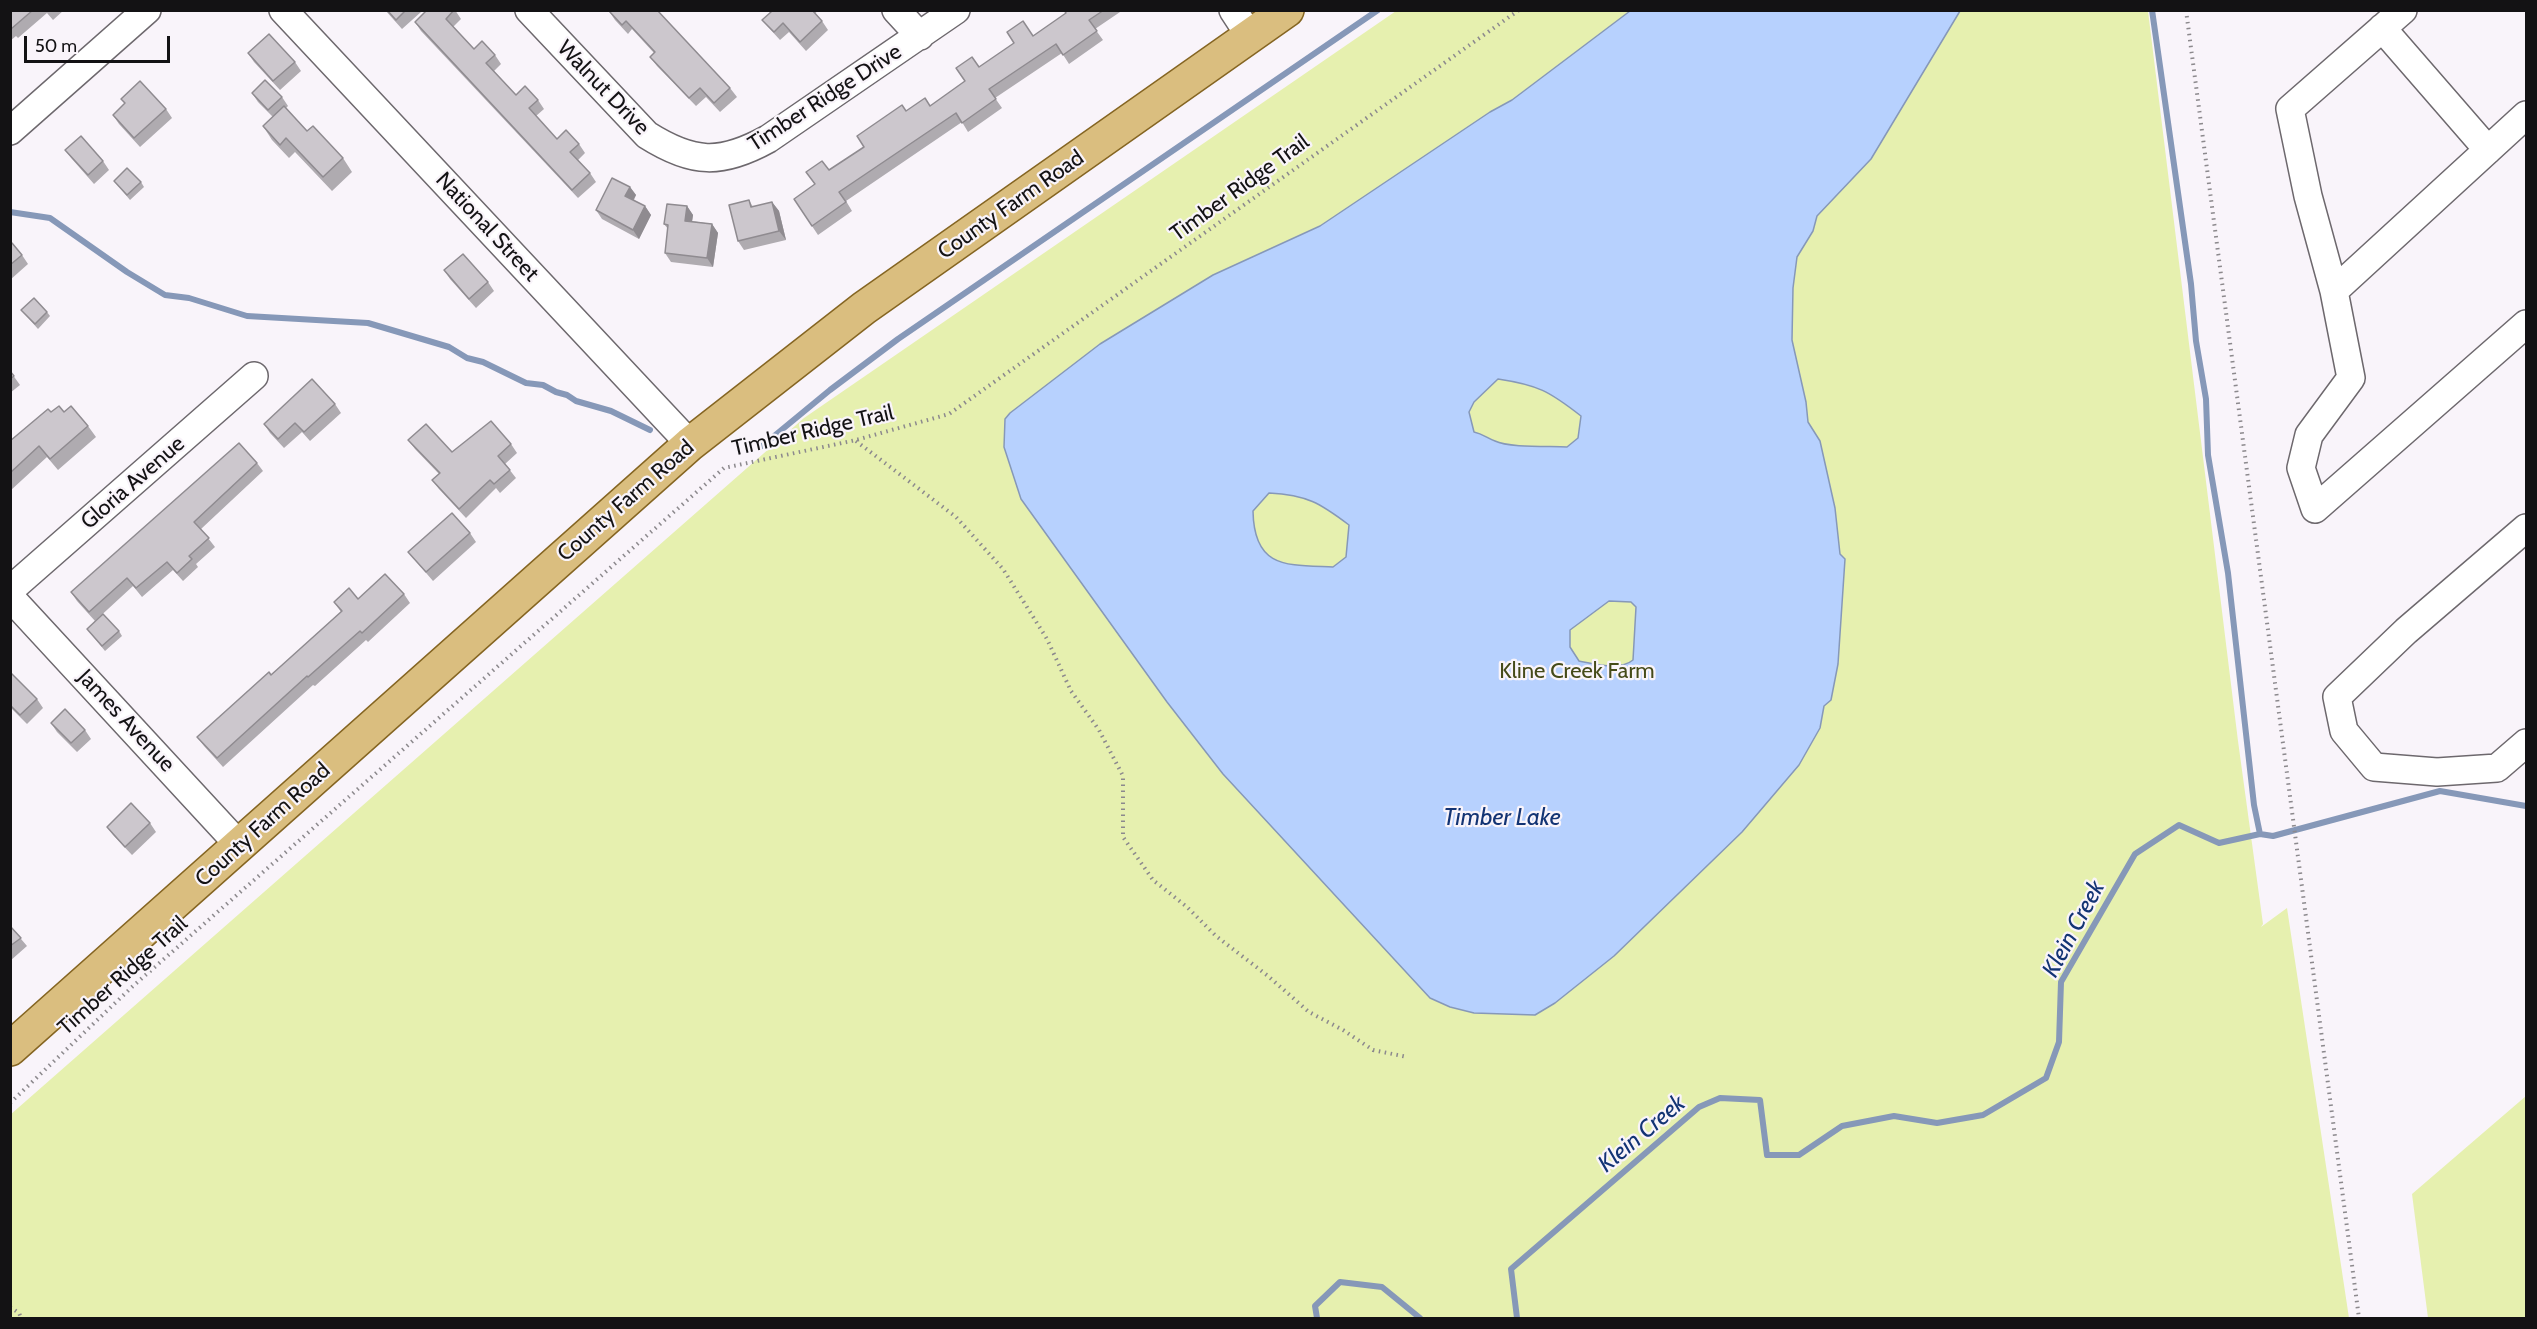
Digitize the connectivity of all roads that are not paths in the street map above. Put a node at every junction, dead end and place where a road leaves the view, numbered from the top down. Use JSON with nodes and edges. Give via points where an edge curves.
{"nodes":[{"id":1,"x":147,"y":10,"type":"edge"},
{"id":2,"x":283,"y":10,"type":"edge"},
{"id":3,"x":529,"y":10,"type":"edge"},
{"id":4,"x":896,"y":10,"type":"edge"},
{"id":5,"x":956,"y":10,"type":"edge"},
{"id":6,"x":1287,"y":10,"type":"edge"},
{"id":7,"x":2403,"y":10,"type":"edge"},
{"id":8,"x":1241,"y":23,"type":"edge"},
{"id":9,"x":2382,"y":28,"type":"junction"},
{"id":10,"x":920,"y":36,"type":"junction"},
{"id":11,"x":2526,"y":115,"type":"edge"},
{"id":12,"x":10,"y":131,"type":"edge"},
{"id":13,"x":2488,"y":150,"type":"junction"},
{"id":14,"x":685,"y":155,"type":"joint"},
{"id":15,"x":2334,"y":291,"type":"junction"},
{"id":16,"x":2526,"y":324,"type":"edge"},
{"id":17,"x":254,"y":376,"type":"dead end"},
{"id":18,"x":690,"y":444,"type":"junction"},
{"id":19,"x":2526,"y":528,"type":"edge"},
{"id":20,"x":10,"y":590,"type":"edge"},
{"id":21,"x":10,"y":597,"type":"edge"},
{"id":22,"x":2526,"y":743,"type":"edge"},
{"id":23,"x":240,"y":846,"type":"junction"},
{"id":24,"x":10,"y":1049,"type":"edge"}],
"edges":[{"from":1,"to":12,"type":"street"},
{"from":2,"to":18,"type":"street","name":"National Street"},
{"from":3,"to":14,"type":"street","name":"Walnut Drive","via":[[636,126],[665,147]]},
{"from":4,"to":10,"type":"street"},
{"from":5,"to":10,"type":"street","name":"Timber Ridge Drive"},
{"from":6,"to":8,"type":"main road","name":"County Farm Road"},
{"from":7,"to":9,"type":"street"},
{"from":8,"to":18,"type":"main road","name":"County Farm Road"},
{"from":9,"to":13,"type":"street"},
{"from":9,"to":15,"type":"street","via":[[2290,109]]},
{"from":10,"to":14,"type":"street","name":"Timber Ridge Drive","via":[[744,152],[722,158]]},
{"from":11,"to":13,"type":"street"},
{"from":13,"to":15,"type":"street"},
{"from":15,"to":16,"type":"street","via":[[2351,378],[2309,435],[2301,468],[2315,510]]},
{"from":17,"to":20,"type":"street","name":"Gloria Avenue"},
{"from":18,"to":23,"type":"main road","name":"County Farm Road"},
{"from":19,"to":22,"type":"street","via":[[2337,696],[2344,731],[2374,767],[2437,772],[2497,768]]},
{"from":21,"to":23,"type":"street","name":"James Avenue"},
{"from":23,"to":24,"type":"main road","name":"County Farm Road"}]}
